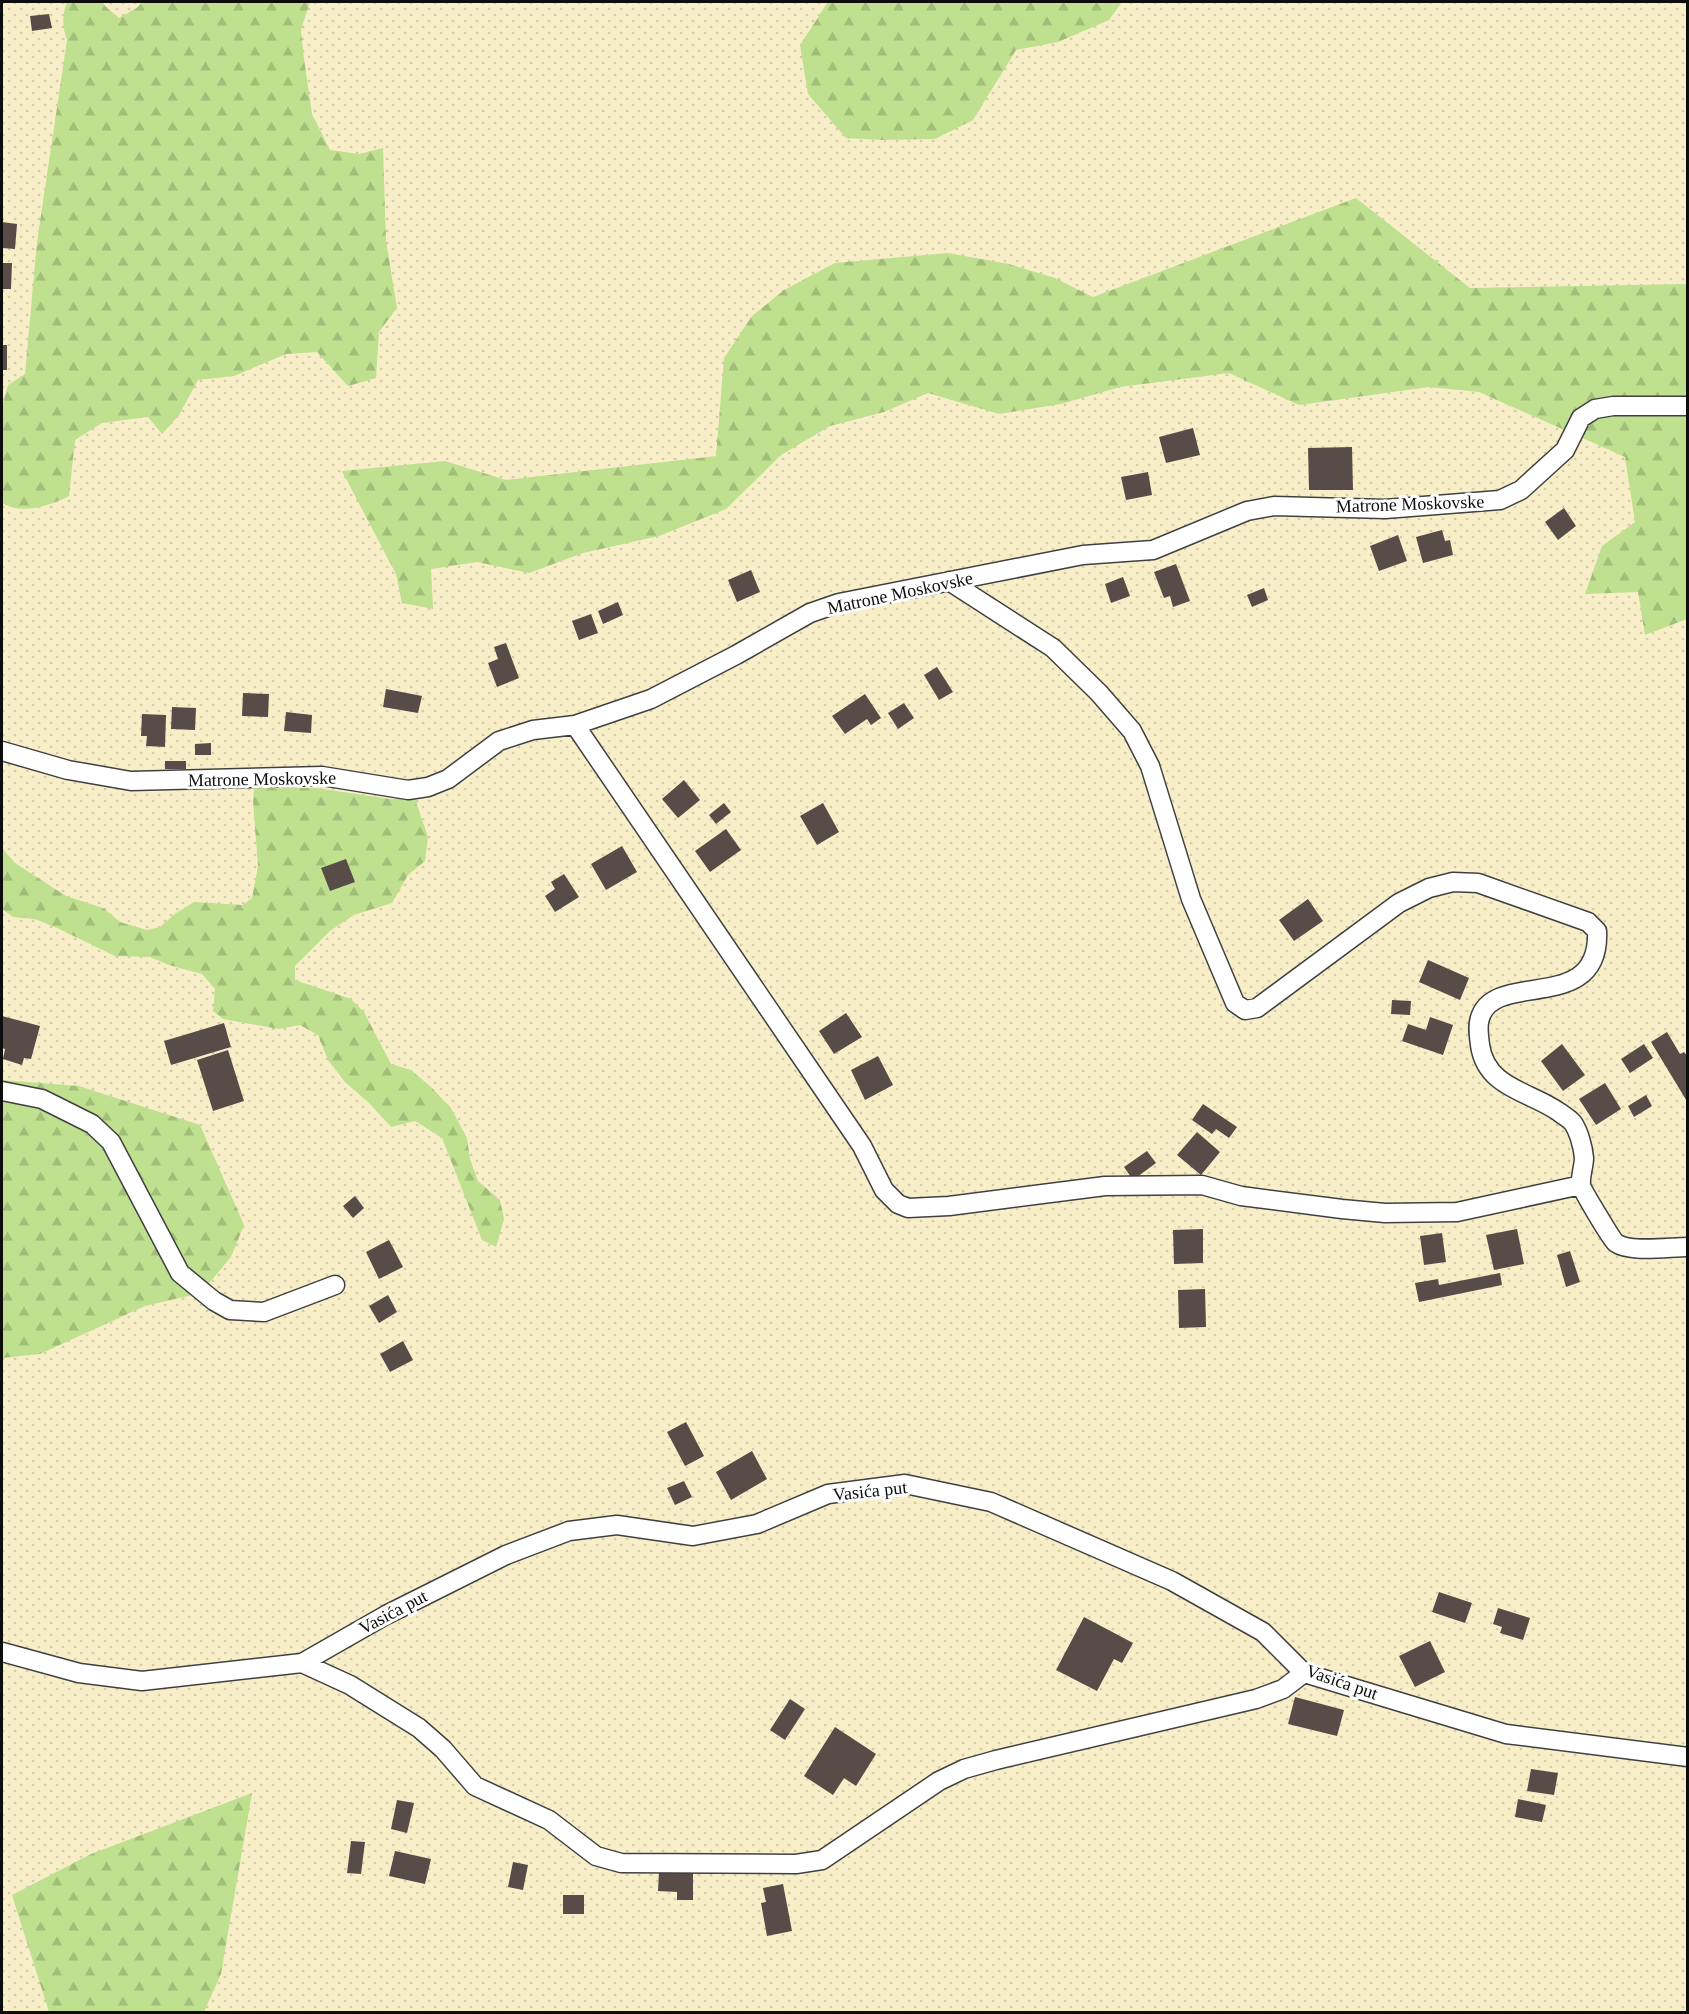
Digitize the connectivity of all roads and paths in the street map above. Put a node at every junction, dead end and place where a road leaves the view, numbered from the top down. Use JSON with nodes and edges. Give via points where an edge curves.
{"nodes":[{"id":1,"x":1688,"y":406,"type":"edge"},
{"id":2,"x":949,"y":581,"type":"junction"},
{"id":3,"x":575,"y":725,"type":"junction"},
{"id":4,"x":2,"y":751,"type":"edge"},
{"id":5,"x":2,"y":1091,"type":"edge"},
{"id":6,"x":1581,"y":1185,"type":"junction"},
{"id":7,"x":1688,"y":1247,"type":"edge"},
{"id":8,"x":335,"y":1285,"type":"dead end"},
{"id":9,"x":2,"y":1652,"type":"edge"},
{"id":10,"x":302,"y":1663,"type":"junction"},
{"id":11,"x":1304,"y":1673,"type":"junction"},
{"id":12,"x":1688,"y":1757,"type":"edge"}],
"edges":[{"from":1,"to":2,"type":"street","name":"Matrone Moskovske","via":[[1595,409],[1581,418],[1565,450],[1521,490],[1500,500],[1384,509],[1274,506],[1247,511],[1153,550],[1083,555]]},
{"from":2,"to":3,"type":"street","name":"Matrone Moskovske","via":[[839,603],[810,613],[651,699]]},
{"from":2,"to":6,"type":"street","via":[[1053,648],[1132,731],[1150,766],[1191,899],[1235,1003],[1245,1010],[1257,1008],[1399,903],[1437,886],[1478,883],[1588,922],[1597,931],[1598,947],[1580,976],[1560,985],[1492,1001],[1480,1016],[1479,1026],[1487,1068],[1498,1080],[1573,1122],[1584,1158]]},
{"from":3,"to":4,"type":"street","name":"Matrone Moskovske","via":[[533,730],[499,741],[448,779],[408,790],[322,776],[123,780],[68,770]]},
{"from":3,"to":6,"type":"street","via":[[861,1146],[884,1190],[898,1204],[908,1208],[949,1206],[1105,1186],[1202,1185],[1241,1196],[1342,1209],[1457,1212]]},
{"from":5,"to":8,"type":"street","via":[[42,1099],[92,1124],[105,1136],[180,1273],[214,1301],[230,1310],[264,1312]]},
{"from":6,"to":7,"type":"street","via":[[1614,1242],[1626,1248]]},
{"from":9,"to":10,"type":"street","name":"Vasića put","via":[[79,1672],[142,1681]]},
{"from":10,"to":11,"type":"street","name":"Vasića put","via":[[386,1615],[506,1555],[569,1531],[617,1525],[693,1536],[757,1524],[828,1494],[905,1484],[992,1502],[1172,1581],[1263,1632]]},
{"from":10,"to":11,"type":"street","via":[[350,1685],[419,1728],[475,1786],[549,1820],[596,1856],[621,1863],[796,1864],[822,1860],[939,1781],[964,1769],[1256,1699],[1283,1689]]},
{"from":11,"to":12,"type":"street","name":"Vasića put","via":[[1506,1734]]}]}
